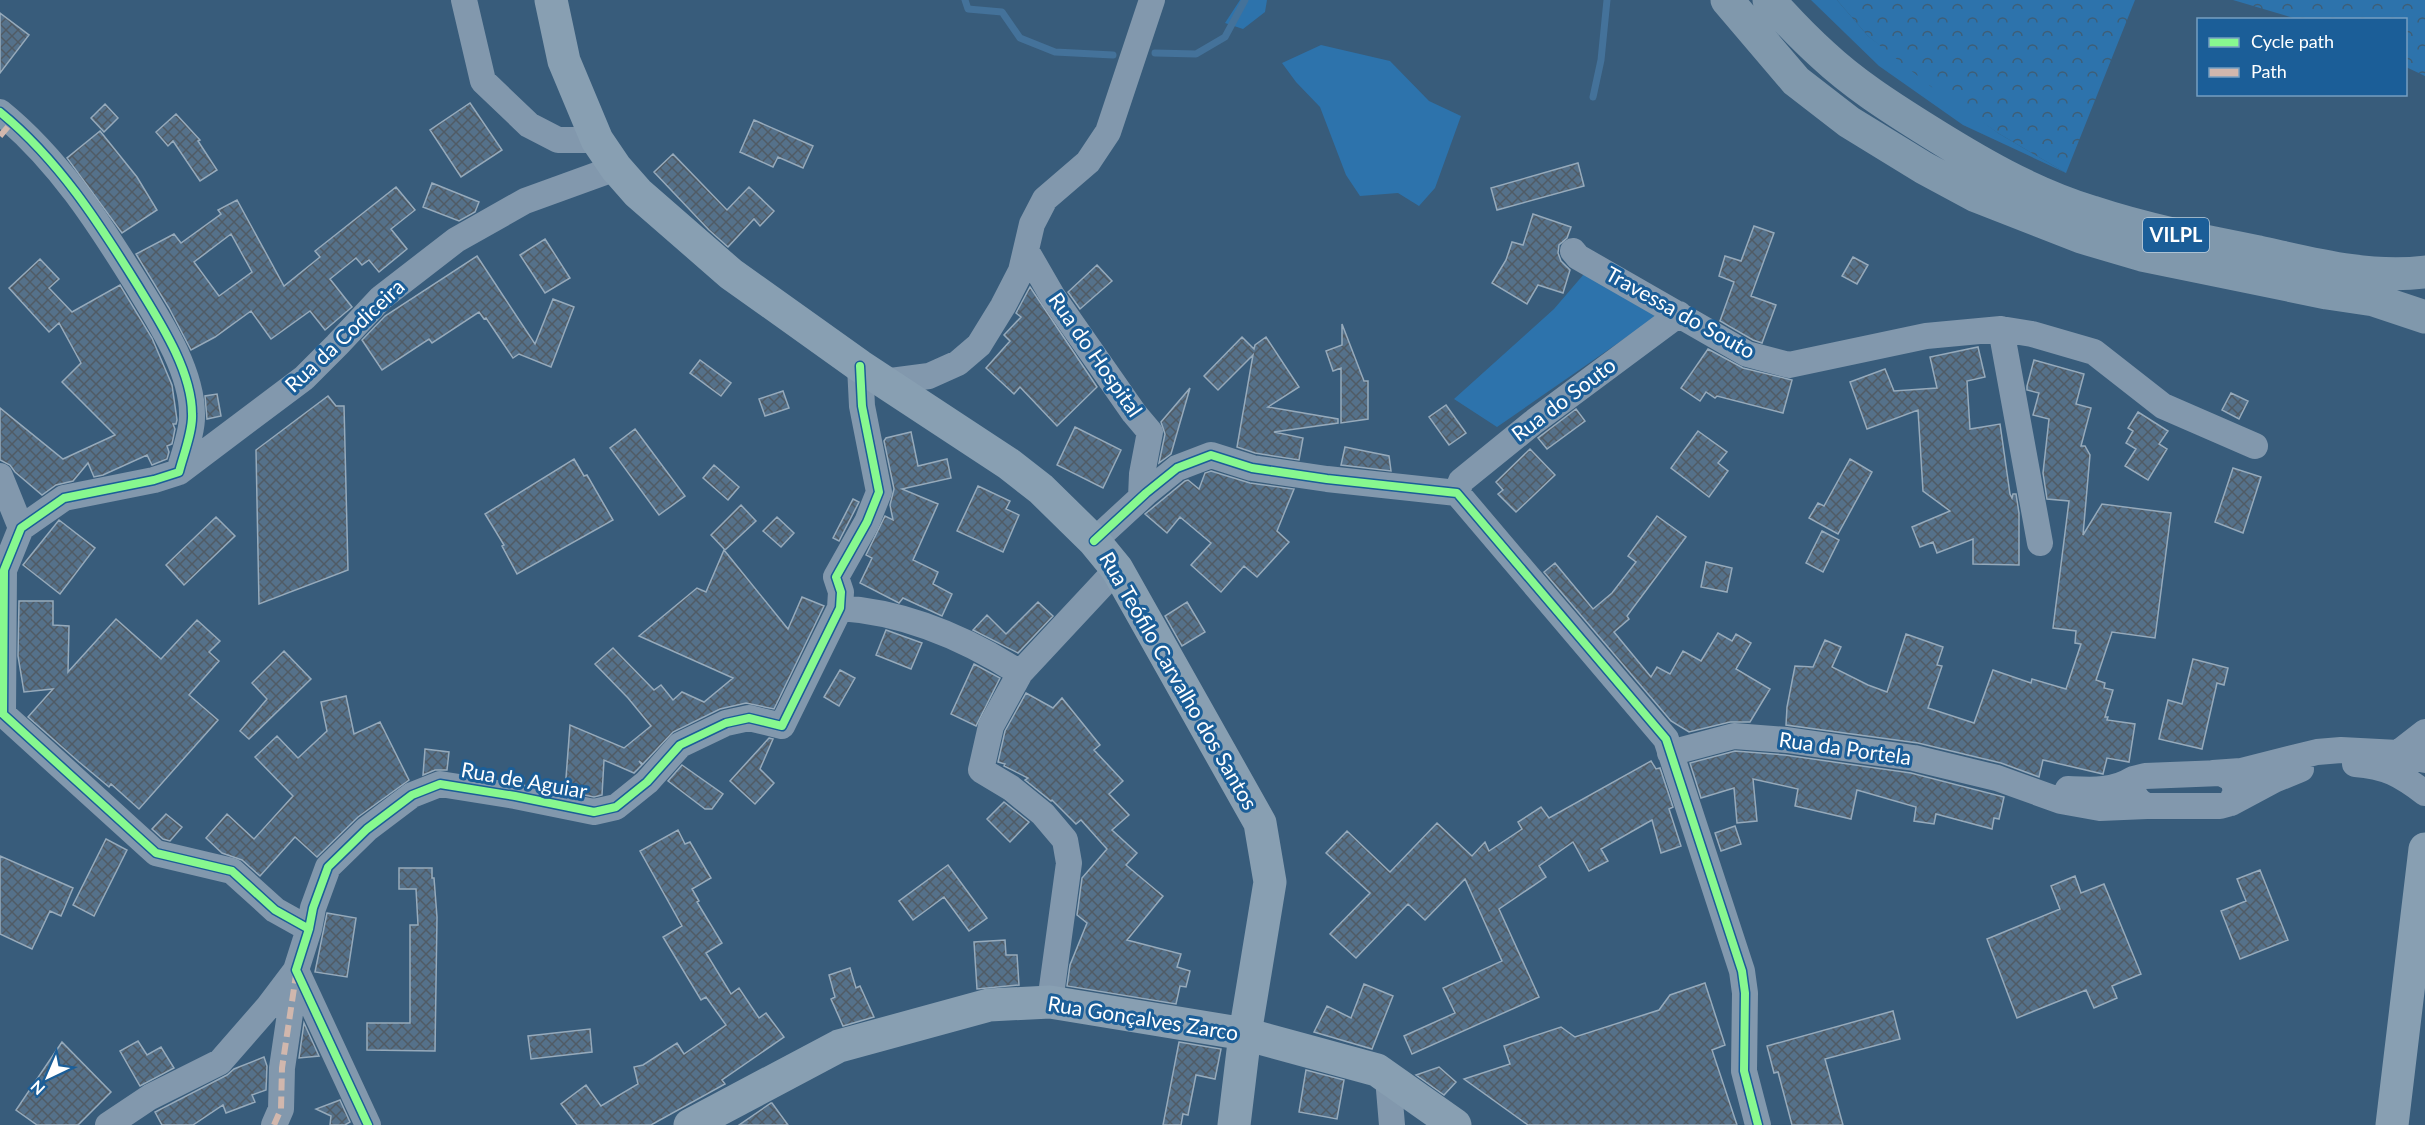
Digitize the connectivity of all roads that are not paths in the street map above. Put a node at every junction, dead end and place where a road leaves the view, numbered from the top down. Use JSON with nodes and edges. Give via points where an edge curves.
{"nodes":[{"id":1,"x":464,"y":0,"type":"edge"},
{"id":2,"x":551,"y":0,"type":"edge"},
{"id":3,"x":1152,"y":0,"type":"edge"},
{"id":4,"x":1727,"y":0,"type":"edge"},
{"id":5,"x":1769,"y":0,"type":"edge"},
{"id":6,"x":4,"y":123,"type":"edge"},
{"id":7,"x":597,"y":140,"type":"junction"},
{"id":8,"x":616,"y":168,"type":"junction"},
{"id":9,"x":1573,"y":251,"type":"dead end"},
{"id":10,"x":1027,"y":252,"type":"junction"},
{"id":11,"x":2425,"y":273,"type":"edge"},
{"id":12,"x":1679,"y":314,"type":"junction"},
{"id":13,"x":2425,"y":317,"type":"edge"},
{"id":14,"x":2001,"y":329,"type":"junction"},
{"id":15,"x":872,"y":374,"type":"junction"},
{"id":16,"x":2255,"y":446,"type":"dead end"},
{"id":17,"x":179,"y":472,"type":"junction"},
{"id":18,"x":0,"y":477,"type":"edge"},
{"id":19,"x":1456,"y":493,"type":"junction"},
{"id":20,"x":1141,"y":497,"type":"junction"},
{"id":21,"x":21,"y":528,"type":"junction"},
{"id":22,"x":1094,"y":540,"type":"junction"},
{"id":23,"x":2040,"y":543,"type":"dead end"},
{"id":24,"x":1117,"y":568,"type":"junction"},
{"id":25,"x":840,"y":608,"type":"junction"},
{"id":26,"x":1020,"y":673,"type":"junction"},
{"id":27,"x":2425,"y":732,"type":"edge"},
{"id":28,"x":1670,"y":753,"type":"junction"},
{"id":29,"x":2398,"y":753,"type":"junction"},
{"id":30,"x":2425,"y":760,"type":"edge"},
{"id":31,"x":2205,"y":774,"type":"junction"},
{"id":32,"x":2133,"y":779,"type":"junction"},
{"id":33,"x":2019,"y":785,"type":"junction"},
{"id":34,"x":2425,"y":793,"type":"edge"},
{"id":35,"x":2231,"y":802,"type":"junction"},
{"id":36,"x":2147,"y":806,"type":"junction"},
{"id":37,"x":2425,"y":849,"type":"edge"},
{"id":38,"x":309,"y":929,"type":"junction"},
{"id":39,"x":296,"y":970,"type":"junction"},
{"id":40,"x":1050,"y":1002,"type":"junction"},
{"id":41,"x":1245,"y":1035,"type":"junction"},
{"id":42,"x":1388,"y":1078,"type":"junction"},
{"id":43,"x":108,"y":1125,"type":"edge"},
{"id":44,"x":274,"y":1125,"type":"edge"},
{"id":45,"x":368,"y":1125,"type":"edge"},
{"id":46,"x":690,"y":1125,"type":"edge"},
{"id":47,"x":1234,"y":1125,"type":"edge"},
{"id":48,"x":1392,"y":1125,"type":"edge"},
{"id":49,"x":1455,"y":1125,"type":"edge"},
{"id":50,"x":1758,"y":1125,"type":"edge"},
{"id":51,"x":2392,"y":1125,"type":"edge"}],
"edges":[{"from":1,"to":7,"type":"street","via":[[483,81],[529,125],[558,140]]},
{"from":2,"to":7,"type":"main road","name":"Rua Teófilo Carvalho dos Santos","via":[[564,61]]},
{"from":3,"to":10,"type":"street","via":[[1108,132],[1088,162],[1045,200],[1032,224]]},
{"from":4,"to":13,"type":"highway","number":"VILPL","via":[[1796,81],[1849,122],[1976,196],[2082,237],[2142,255],[2374,300]]},
{"from":5,"to":11,"type":"highway","number":"VILPL","via":[[1824,56],[1873,96],[1988,168],[2033,190],[2090,212],[2181,236],[2354,271]]},
{"from":6,"to":17,"type":"street","via":[[69,184],[105,233],[158,320],[179,362],[193,416]]},
{"from":7,"to":8,"type":"main road","name":"Rua Teófilo Carvalho dos Santos"},
{"from":8,"to":15,"type":"main road","name":"Rua Teófilo Carvalho dos Santos","via":[[638,193],[731,274]]},
{"from":8,"to":17,"type":"street","name":"Rua da Codiceira","via":[[525,201],[456,240],[381,297],[304,378]]},
{"from":9,"to":12,"type":"street","name":"Travessa do Souto"},
{"from":10,"to":15,"type":"street","via":[[1003,306],[979,345],[958,363],[929,375]]},
{"from":10,"to":20,"type":"street","name":"Rua do Hospital","via":[[1053,297],[1150,432]]},
{"from":12,"to":14,"type":"street","name":"Travessa do Souto","via":[[1747,354],[1789,365],[1926,336]]},
{"from":12,"to":19,"type":"street","name":"Rua do Souto","via":[[1535,421],[1461,481]]},
{"from":14,"to":16,"type":"street","name":"Travessa do Souto","via":[[2094,352],[2163,406]]},
{"from":14,"to":23,"type":"street"},
{"from":15,"to":22,"type":"main road","name":"Rua Teófilo Carvalho dos Santos","via":[[1009,464]]},
{"from":15,"to":25,"type":"street","via":[[862,406],[879,492],[836,577],[841,592]]},
{"from":17,"to":21,"type":"street","via":[[64,498]]},
{"from":18,"to":21,"type":"street"},
{"from":19,"to":20,"type":"street","via":[[1252,468],[1211,455],[1177,468]]},
{"from":19,"to":28,"type":"street","via":[[1666,739]]},
{"from":20,"to":22,"type":"street"},
{"from":21,"to":38,"type":"street","via":[[3,570],[3,714],[156,853],[232,871],[275,910]]},
{"from":22,"to":24,"type":"main road","name":"Rua Teófilo Carvalho dos Santos"},
{"from":24,"to":26,"type":"street"},
{"from":24,"to":41,"type":"main road","name":"Rua Teófilo Carvalho dos Santos","via":[[1260,823],[1270,882]]},
{"from":25,"to":26,"type":"street","via":[[858,609],[950,634]]},
{"from":25,"to":38,"type":"street","name":"Rua de Aguiar","via":[[782,726],[749,718],[726,723],[681,745],[647,782],[616,807],[594,812],[440,784],[412,795],[328,867]]},
{"from":26,"to":40,"type":"street","via":[[991,726],[981,770],[1043,814],[1065,840],[1069,863]]},
{"from":27,"to":29,"type":"street"},
{"from":28,"to":33,"type":"street","name":"Rua da Portela","via":[[1734,736],[1787,740],[1914,758]]},
{"from":28,"to":50,"type":"street","via":[[1742,971],[1744,1071]]},
{"from":29,"to":30,"type":"street","name":"Rua da Portela"},
{"from":29,"to":31,"type":"street","name":"Rua da Portela","via":[[2317,752],[2241,771]]},
{"from":31,"to":32,"type":"street","name":"Rua da Portela"},
{"from":31,"to":35,"type":"street","name":"Rua da Portela","via":[[2221,773],[2233,779],[2236,791]]},
{"from":32,"to":33,"type":"street","name":"Rua da Portela","via":[[2115,788],[2093,790]]},
{"from":32,"to":36,"type":"street","via":[[2132,791],[2138,802]]},
{"from":33,"to":36,"type":"street","name":"Rua da Portela","via":[[2061,801],[2100,807]]},
{"from":34,"to":35,"type":"street","name":"Rua da Portela","via":[[2398,774],[2373,765],[2335,763],[2310,766]]},
{"from":35,"to":36,"type":"street","name":"Rua da Portela","via":[[2220,806]]},
{"from":37,"to":51,"type":"main road"},
{"from":38,"to":39,"type":"street","name":"Rua de Aguiar"},
{"from":39,"to":43,"type":"street","via":[[220,1062],[150,1097]]},
{"from":39,"to":44,"type":"street","via":[[282,1068],[281,1109]]},
{"from":39,"to":45,"type":"street"},
{"from":40,"to":41,"type":"main road","name":"Rua Gonçalves Zarco"},
{"from":40,"to":46,"type":"main road","name":"Rua Gonçalves Zarco","via":[[988,1005],[839,1046]]},
{"from":41,"to":42,"type":"main road","name":"Rua Gonçalves Zarco","via":[[1377,1070]]},
{"from":41,"to":47,"type":"main road","name":"Rua Teófilo Carvalho dos Santos"},
{"from":42,"to":48,"type":"street"},
{"from":42,"to":49,"type":"main road","name":"Rua Gonçalves Zarco"}]}
